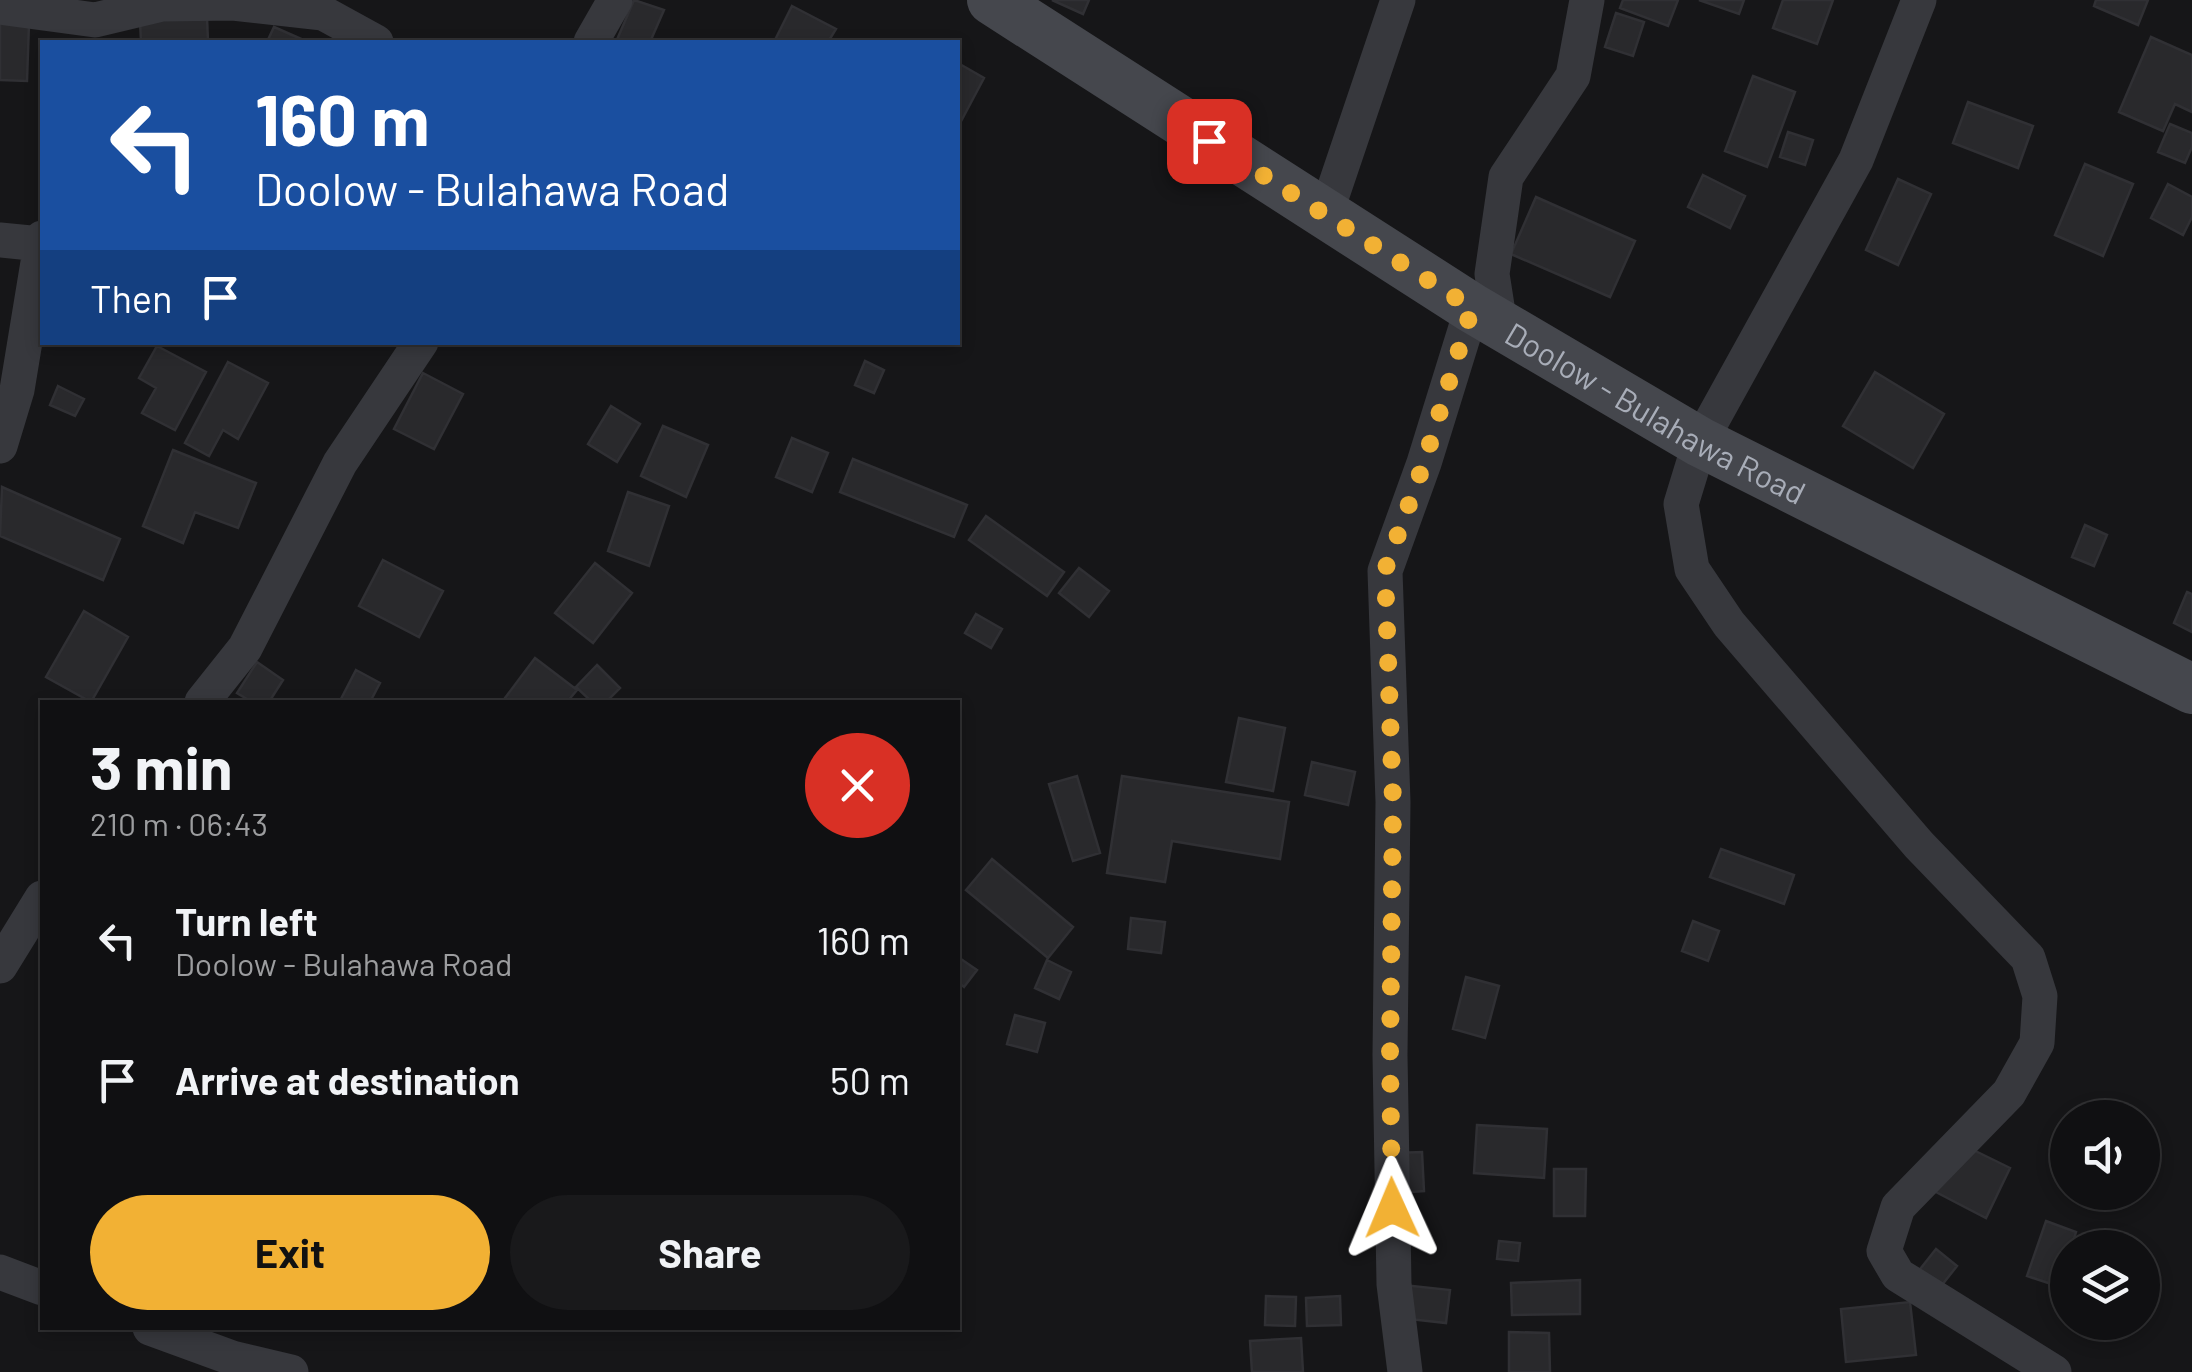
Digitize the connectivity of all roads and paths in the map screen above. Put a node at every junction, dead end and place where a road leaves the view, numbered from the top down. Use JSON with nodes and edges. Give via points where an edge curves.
{"nodes":[{"id":1,"x":615,"y":0,"type":"edge"},
{"id":2,"x":992,"y":0,"type":"edge"},
{"id":3,"x":1398,"y":0,"type":"edge"},
{"id":4,"x":1587,"y":0,"type":"edge"},
{"id":5,"x":1918,"y":0,"type":"edge"},
{"id":6,"x":0,"y":6,"type":"edge"},
{"id":7,"x":99,"y":21,"type":"edge"},
{"id":8,"x":372,"y":40,"type":"edge"},
{"id":9,"x":592,"y":40,"type":"edge"},
{"id":10,"x":1325,"y":216,"type":"junction"},
{"id":11,"x":0,"y":240,"type":"edge"},
{"id":12,"x":40,"y":241,"type":"edge"},
{"id":13,"x":40,"y":250,"type":"edge"},
{"id":14,"x":1486,"y":317,"type":"junction"},
{"id":15,"x":420,"y":345,"type":"edge"},
{"id":16,"x":9,"y":390,"type":"edge"},
{"id":17,"x":1700,"y":442,"type":"junction"},
{"id":18,"x":0,"y":446,"type":"edge"},
{"id":19,"x":2192,"y":689,"type":"edge"},
{"id":20,"x":204,"y":700,"type":"edge"},
{"id":21,"x":40,"y":901,"type":"edge"},
{"id":22,"x":0,"y":966,"type":"edge"},
{"id":23,"x":0,"y":1272,"type":"edge"},
{"id":24,"x":40,"y":1287,"type":"edge"},
{"id":25,"x":155,"y":1330,"type":"edge"},
{"id":26,"x":291,"y":1372,"type":"edge"},
{"id":27,"x":1406,"y":1372,"type":"edge"},
{"id":28,"x":2054,"y":1372,"type":"edge"}],
"edges":[{"from":1,"to":9,"type":"street"},
{"from":2,"to":10,"type":"main road","name":"Doolow - Bulahawa Road"},
{"from":3,"to":10,"type":"street"},
{"from":4,"to":14,"type":"street","via":[[1573,76],[1506,177]]},
{"from":5,"to":17,"type":"street","via":[[1856,160]]},
{"from":6,"to":7,"type":"street"},
{"from":7,"to":8,"type":"street","via":[[162,4],[233,3],[323,13]]},
{"from":10,"to":14,"type":"main road","name":"Doolow - Bulahawa Road"},
{"from":11,"to":12,"type":"street"},
{"from":13,"to":16,"type":"street"},
{"from":14,"to":17,"type":"main road","name":"Doolow - Bulahawa Road"},
{"from":14,"to":27,"type":"street","via":[[1385,570],[1393,802],[1394,1284]]},
{"from":15,"to":20,"type":"street","via":[[340,463],[245,648]]},
{"from":16,"to":18,"type":"street"},
{"from":17,"to":19,"type":"main road","name":"Doolow - Bulahawa Road"},
{"from":17,"to":28,"type":"street","via":[[1681,504],[1692,569],[1801,710],[2028,958],[2040,996],[2037,1042],[2009,1093],[1898,1207],[1884,1251],[1898,1275]]},
{"from":21,"to":22,"type":"street"},
{"from":23,"to":24,"type":"street"},
{"from":25,"to":26,"type":"street"}]}
